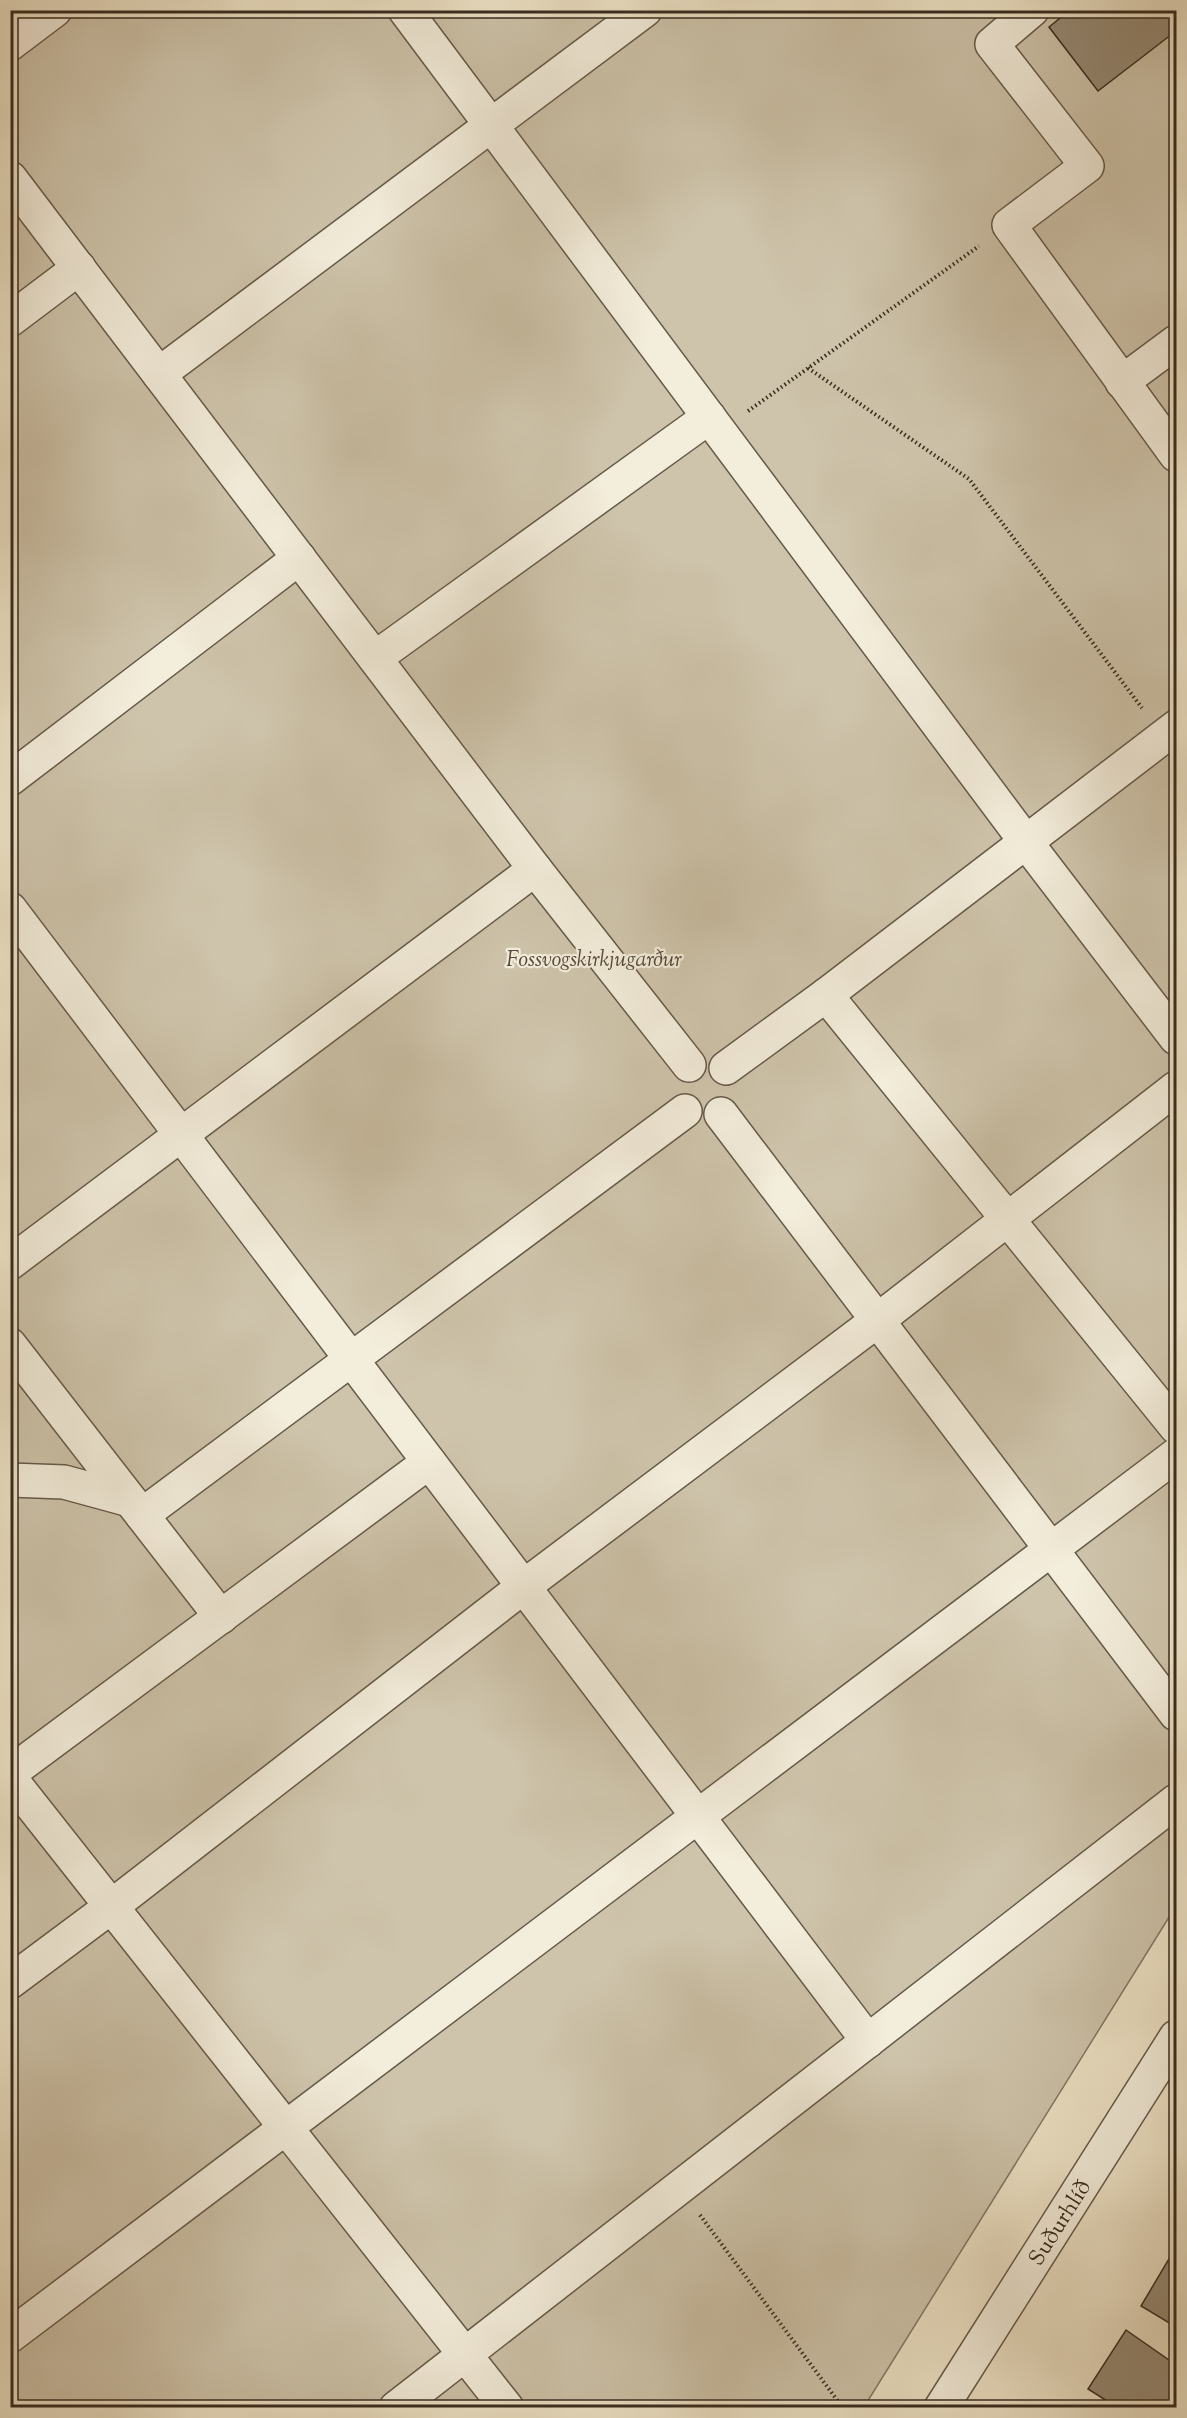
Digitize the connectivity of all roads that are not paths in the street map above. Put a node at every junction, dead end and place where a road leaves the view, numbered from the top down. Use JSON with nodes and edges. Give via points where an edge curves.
{"nodes":[{"id":1,"x":55,"y":10,"type":"edge"},
{"id":2,"x":405,"y":10,"type":"edge"},
{"id":3,"x":645,"y":10,"type":"edge"},
{"id":4,"x":1032,"y":10,"type":"edge"},
{"id":5,"x":10,"y":44,"type":"edge"},
{"id":6,"x":490,"y":125,"type":"junction"},
{"id":7,"x":10,"y":178,"type":"edge"},
{"id":8,"x":79,"y":268,"type":"junction"},
{"id":9,"x":10,"y":320,"type":"edge"},
{"id":10,"x":1176,"y":342,"type":"edge"},
{"id":11,"x":159,"y":374,"type":"junction"},
{"id":12,"x":1122,"y":382,"type":"junction"},
{"id":13,"x":714,"y":424,"type":"junction"},
{"id":14,"x":1176,"y":455,"type":"edge"},
{"id":15,"x":299,"y":558,"type":"junction"},
{"id":16,"x":375,"y":658,"type":"junction"},
{"id":17,"x":1170,"y":732,"type":"edge"},
{"id":18,"x":10,"y":779,"type":"edge"},
{"id":19,"x":1026,"y":842,"type":"junction"},
{"id":20,"x":535,"y":869,"type":"junction"},
{"id":21,"x":10,"y":909,"type":"edge"},
{"id":22,"x":826,"y":995,"type":"junction"},
{"id":23,"x":1176,"y":1038,"type":"edge"},
{"id":24,"x":689,"y":1065,"type":"junction"},
{"id":25,"x":726,"y":1068,"type":"junction"},
{"id":26,"x":1176,"y":1089,"type":"edge"},
{"id":27,"x":685,"y":1111,"type":"junction"},
{"id":28,"x":721,"y":1114,"type":"junction"},
{"id":29,"x":181,"y":1134,"type":"junction"},
{"id":30,"x":1008,"y":1219,"type":"junction"},
{"id":31,"x":10,"y":1263,"type":"edge"},
{"id":32,"x":878,"y":1320,"type":"junction"},
{"id":33,"x":10,"y":1345,"type":"edge"},
{"id":34,"x":351,"y":1359,"type":"junction"},
{"id":35,"x":1176,"y":1427,"type":"edge"},
{"id":36,"x":1176,"y":1455,"type":"edge"},
{"id":37,"x":429,"y":1462,"type":"junction"},
{"id":38,"x":10,"y":1480,"type":"edge"},
{"id":39,"x":136,"y":1507,"type":"junction"},
{"id":40,"x":1052,"y":1550,"type":"junction"},
{"id":41,"x":524,"y":1587,"type":"junction"},
{"id":42,"x":221,"y":1617,"type":"junction"},
{"id":43,"x":1176,"y":1714,"type":"edge"},
{"id":44,"x":10,"y":1773,"type":"edge"},
{"id":45,"x":10,"y":1778,"type":"edge"},
{"id":46,"x":1176,"y":1801,"type":"edge"},
{"id":47,"x":697,"y":1817,"type":"junction"},
{"id":48,"x":112,"y":1906,"type":"junction"},
{"id":49,"x":10,"y":1982,"type":"edge"},
{"id":50,"x":868,"y":2041,"type":"junction"},
{"id":51,"x":1174,"y":2046,"type":"edge"},
{"id":52,"x":286,"y":2127,"type":"junction"},
{"id":53,"x":10,"y":2336,"type":"edge"},
{"id":54,"x":465,"y":2354,"type":"junction"},
{"id":55,"x":396,"y":2408,"type":"edge"},
{"id":56,"x":507,"y":2408,"type":"edge"},
{"id":57,"x":941,"y":2408,"type":"edge"}],
"edges":[{"from":1,"to":5,"type":"street"},
{"from":2,"to":6,"type":"street"},
{"from":3,"to":6,"type":"street"},
{"from":4,"to":12,"type":"street","via":[[992,44],[1087,166],[1009,225]]},
{"from":6,"to":11,"type":"street"},
{"from":6,"to":13,"type":"street"},
{"from":7,"to":8,"type":"street"},
{"from":8,"to":9,"type":"street"},
{"from":8,"to":11,"type":"street"},
{"from":10,"to":12,"type":"street"},
{"from":11,"to":15,"type":"street"},
{"from":12,"to":14,"type":"street"},
{"from":13,"to":16,"type":"street"},
{"from":13,"to":19,"type":"street"},
{"from":15,"to":16,"type":"street"},
{"from":15,"to":18,"type":"street"},
{"from":16,"to":20,"type":"street"},
{"from":17,"to":19,"type":"street"},
{"from":19,"to":22,"type":"street"},
{"from":19,"to":23,"type":"street"},
{"from":20,"to":24,"type":"street"},
{"from":20,"to":29,"type":"street"},
{"from":21,"to":29,"type":"street"},
{"from":22,"to":25,"type":"street"},
{"from":22,"to":30,"type":"street"},
{"from":24,"to":25,"type":"street","via":[[701,1060],[714,1061]]},
{"from":24,"to":27,"type":"street","via":[[680,1074],[676,1087],[677,1100]]},
{"from":25,"to":28,"type":"street","via":[[735,1092],[731,1104]]},
{"from":26,"to":30,"type":"street"},
{"from":27,"to":28,"type":"street","via":[[696,1118],[709,1119]]},
{"from":27,"to":34,"type":"street"},
{"from":28,"to":32,"type":"street"},
{"from":29,"to":31,"type":"street"},
{"from":29,"to":34,"type":"street"},
{"from":30,"to":32,"type":"street"},
{"from":30,"to":35,"type":"street"},
{"from":32,"to":40,"type":"street"},
{"from":32,"to":41,"type":"street"},
{"from":33,"to":39,"type":"street"},
{"from":34,"to":37,"type":"street"},
{"from":34,"to":39,"type":"street"},
{"from":36,"to":40,"type":"street"},
{"from":37,"to":41,"type":"street"},
{"from":37,"to":42,"type":"street"},
{"from":38,"to":39,"type":"street","via":[[64,1482],[98,1489]]},
{"from":39,"to":42,"type":"street"},
{"from":40,"to":43,"type":"street"},
{"from":40,"to":47,"type":"street"},
{"from":41,"to":47,"type":"street"},
{"from":41,"to":48,"type":"street"},
{"from":42,"to":44,"type":"street"},
{"from":45,"to":48,"type":"street"},
{"from":46,"to":50,"type":"street"},
{"from":47,"to":50,"type":"street"},
{"from":47,"to":52,"type":"street"},
{"from":48,"to":49,"type":"street"},
{"from":48,"to":52,"type":"street"},
{"from":50,"to":54,"type":"street"},
{"from":51,"to":57,"type":"street","name":"Suðurhlíð"},
{"from":52,"to":53,"type":"street"},
{"from":52,"to":54,"type":"street"},
{"from":54,"to":55,"type":"street"},
{"from":54,"to":56,"type":"street"}]}
